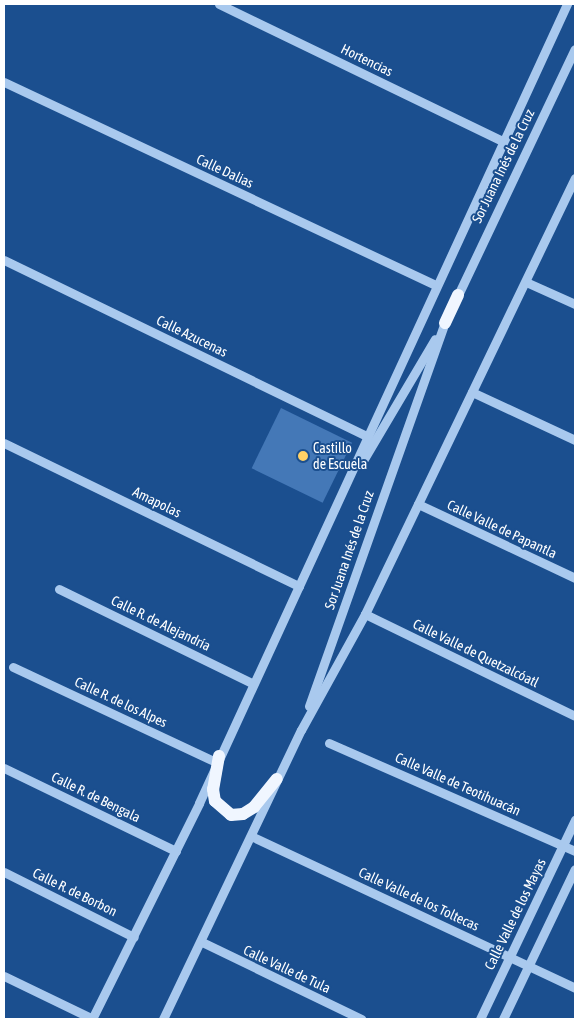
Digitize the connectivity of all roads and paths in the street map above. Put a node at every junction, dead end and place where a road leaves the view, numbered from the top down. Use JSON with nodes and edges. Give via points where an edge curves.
{"nodes":[{"id":1,"x":219,"y":4,"type":"edge"},
{"id":2,"x":567,"y":4,"type":"edge"},
{"id":3,"x":575,"y":49,"type":"edge"},
{"id":4,"x":4,"y":82,"type":"edge"},
{"id":5,"x":503,"y":141,"type":"junction"},
{"id":6,"x":575,"y":178,"type":"edge"},
{"id":7,"x":4,"y":260,"type":"edge"},
{"id":8,"x":526,"y":282,"type":"junction"},
{"id":9,"x":435,"y":285,"type":"junction"},
{"id":10,"x":458,"y":294,"type":"joint"},
{"id":11,"x":575,"y":304,"type":"edge"},
{"id":12,"x":445,"y":323,"type":"junction"},
{"id":13,"x":472,"y":392,"type":"junction"},
{"id":14,"x":367,"y":436,"type":"junction"},
{"id":15,"x":575,"y":440,"type":"edge"},
{"id":16,"x":4,"y":443,"type":"edge"},
{"id":17,"x":343,"y":494,"type":"junction"},
{"id":18,"x":418,"y":504,"type":"junction"},
{"id":19,"x":575,"y":578,"type":"edge"},
{"id":20,"x":299,"y":586,"type":"junction"},
{"id":21,"x":59,"y":588,"type":"dead end"},
{"id":22,"x":366,"y":614,"type":"junction"},
{"id":23,"x":13,"y":667,"type":"dead end"},
{"id":24,"x":252,"y":683,"type":"junction"},
{"id":25,"x":575,"y":716,"type":"edge"},
{"id":26,"x":301,"y":730,"type":"junction"},
{"id":27,"x":329,"y":743,"type":"dead end"},
{"id":28,"x":218,"y":759,"type":"junction"},
{"id":29,"x":4,"y":768,"type":"edge"},
{"id":30,"x":278,"y":779,"type":"junction"},
{"id":31,"x":575,"y":820,"type":"edge"},
{"id":32,"x":251,"y":836,"type":"junction"},
{"id":33,"x":563,"y":845,"type":"junction"},
{"id":34,"x":176,"y":851,"type":"junction"},
{"id":35,"x":575,"y":851,"type":"edge"},
{"id":36,"x":575,"y":869,"type":"edge"},
{"id":37,"x":4,"y":872,"type":"edge"},
{"id":38,"x":134,"y":937,"type":"junction"},
{"id":39,"x":202,"y":942,"type":"junction"},
{"id":40,"x":510,"y":957,"type":"junction"},
{"id":41,"x":529,"y":966,"type":"junction"},
{"id":42,"x":4,"y":976,"type":"edge"},
{"id":43,"x":575,"y":988,"type":"edge"},
{"id":44,"x":92,"y":1019,"type":"edge"},
{"id":45,"x":163,"y":1019,"type":"edge"},
{"id":46,"x":361,"y":1019,"type":"edge"},
{"id":47,"x":480,"y":1019,"type":"edge"},
{"id":48,"x":503,"y":1019,"type":"edge"}],
"edges":[{"from":1,"to":5,"type":"street","name":"Hortencias"},
{"from":2,"to":5,"type":"street"},
{"from":3,"to":10,"type":"street","name":"Sor Juana Inés de la Cruz"},
{"from":4,"to":9,"type":"street","name":"Calle Dalias"},
{"from":5,"to":9,"type":"street"},
{"from":6,"to":8,"type":"street"},
{"from":7,"to":14,"type":"street","name":"Calle Azucenas"},
{"from":8,"to":11,"type":"street"},
{"from":8,"to":13,"type":"street"},
{"from":9,"to":14,"type":"street"},
{"from":10,"to":12,"type":"main road","name":"Sor Juana Inés de la Cruz"},
{"from":12,"to":17,"type":"street","name":"Sor Juana Inés de la Cruz"},
{"from":12,"to":26,"type":"street","name":"Sor Juana Inés de la Cruz"},
{"from":13,"to":15,"type":"street"},
{"from":13,"to":18,"type":"street"},
{"from":14,"to":17,"type":"street"},
{"from":16,"to":20,"type":"street","name":"Amapolas"},
{"from":17,"to":20,"type":"street"},
{"from":18,"to":19,"type":"street","name":"Calle Valle de Papantla"},
{"from":18,"to":22,"type":"street"},
{"from":20,"to":24,"type":"street"},
{"from":21,"to":24,"type":"street","name":"Calle R. de Alejandría"},
{"from":22,"to":25,"type":"street","name":"Calle Valle de Quetzalcóatl"},
{"from":22,"to":26,"type":"street"},
{"from":23,"to":28,"type":"street","name":"Calle R. de los Alpes"},
{"from":24,"to":28,"type":"street"},
{"from":26,"to":30,"type":"street"},
{"from":27,"to":33,"type":"street","name":"Calle Valle de Teotihuacán"},
{"from":28,"to":30,"type":"main road","via":[[212,789],[215,802],[231,814],[243,814],[254,807]]},
{"from":28,"to":34,"type":"street"},
{"from":29,"to":34,"type":"street","name":"Calle R. de Bengala"},
{"from":30,"to":32,"type":"street"},
{"from":31,"to":33,"type":"street","name":"Calle Valle de los Mayas"},
{"from":32,"to":39,"type":"street"},
{"from":32,"to":40,"type":"street","name":"Calle Valle de los Toltecas"},
{"from":33,"to":35,"type":"street","name":"Calle Valle de Teotihuacán"},
{"from":33,"to":40,"type":"street","name":"Calle Valle de los Mayas"},
{"from":34,"to":38,"type":"street"},
{"from":36,"to":41,"type":"street"},
{"from":37,"to":38,"type":"street","name":"Calle R. de Borbon"},
{"from":38,"to":44,"type":"street"},
{"from":39,"to":45,"type":"street"},
{"from":39,"to":46,"type":"street","name":"Calle Valle de Tula"},
{"from":40,"to":41,"type":"street","name":"Calle Valle de los Toltecas"},
{"from":40,"to":47,"type":"street","name":"Calle Valle de los Mayas"},
{"from":41,"to":43,"type":"street","name":"Calle Valle de los Toltecas"},
{"from":41,"to":48,"type":"street"},
{"from":42,"to":44,"type":"street"}]}
